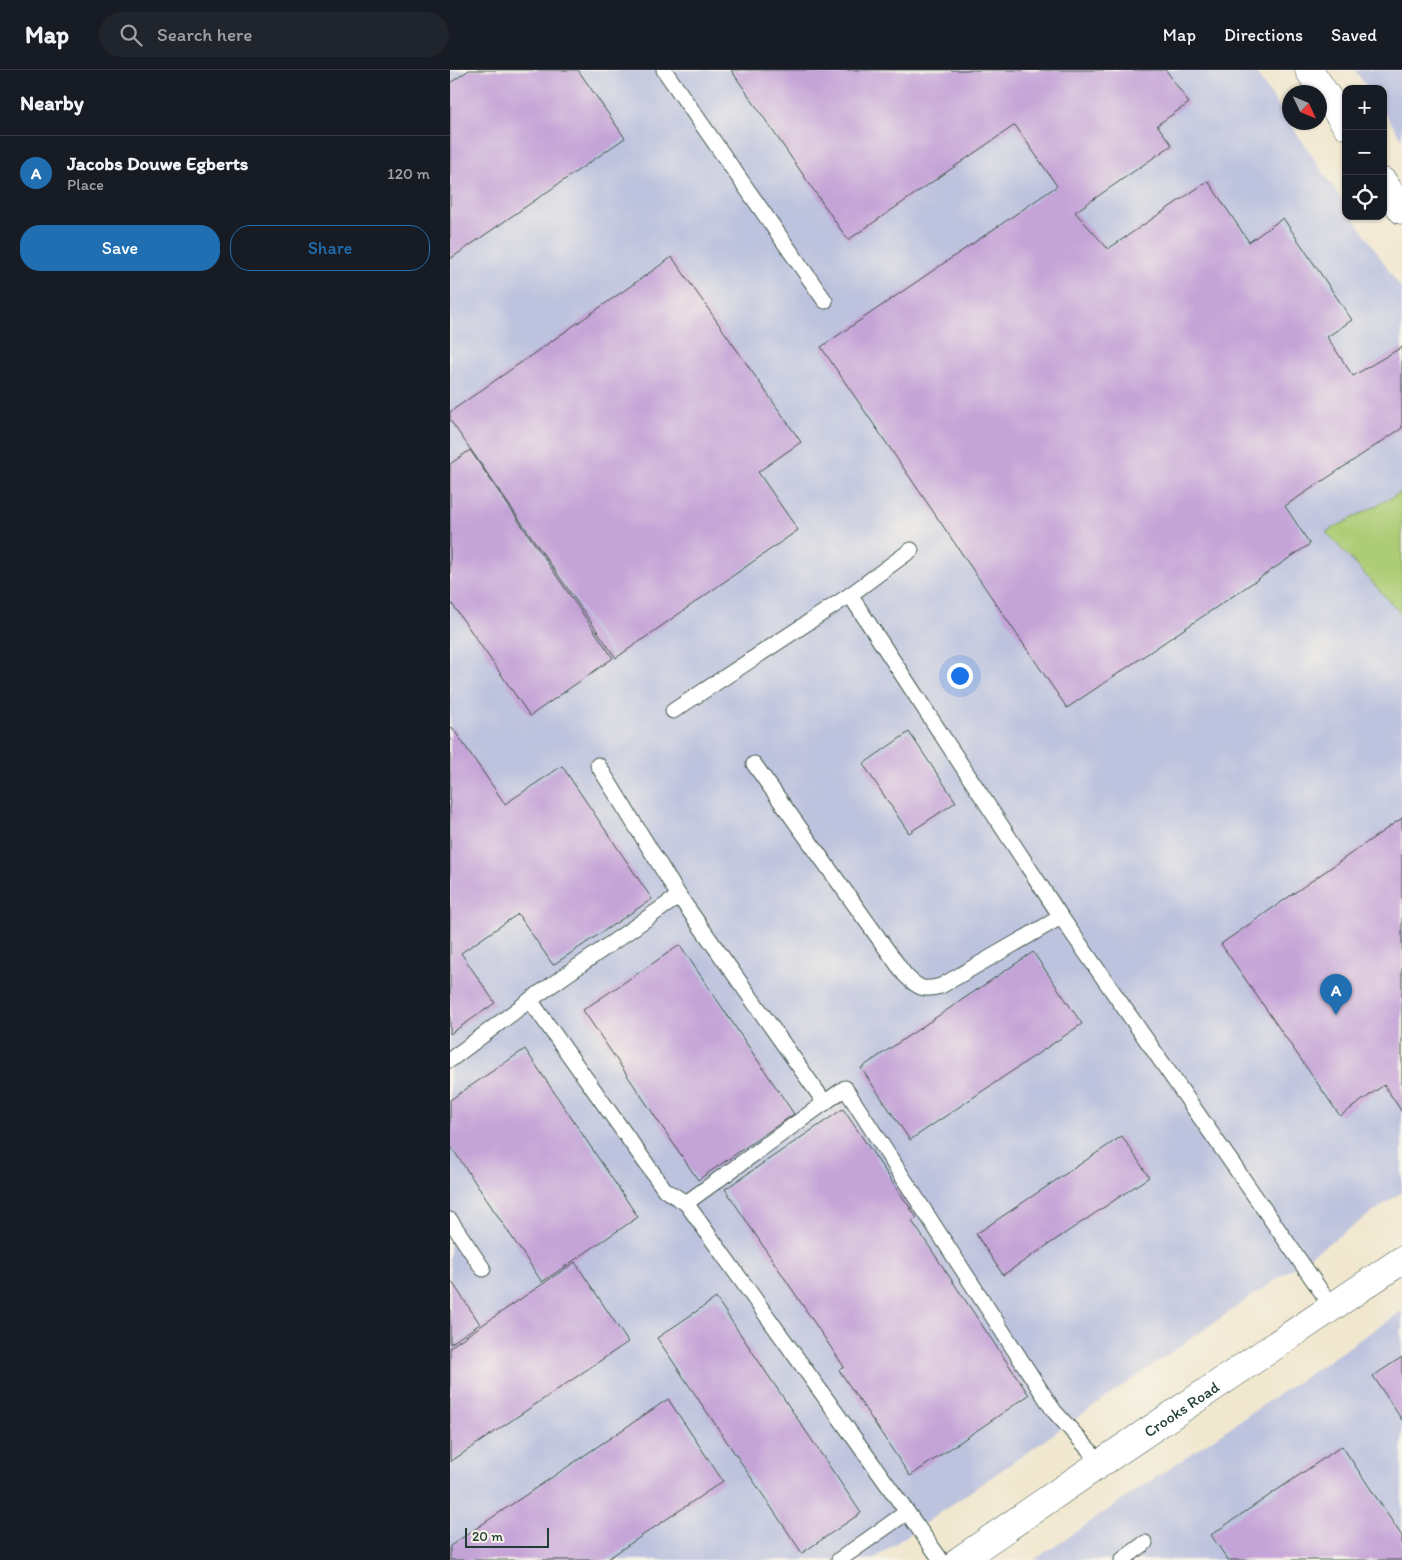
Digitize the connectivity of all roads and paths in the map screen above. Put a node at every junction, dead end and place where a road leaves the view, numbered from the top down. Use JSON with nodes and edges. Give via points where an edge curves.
{"nodes":[{"id":1,"x":664,"y":70,"type":"edge"},
{"id":2,"x":1309,"y":70,"type":"edge"},
{"id":3,"x":1342,"y":119,"type":"edge"},
{"id":4,"x":1387,"y":188,"type":"edge"},
{"id":5,"x":1402,"y":210,"type":"edge"},
{"id":6,"x":825,"y":301,"type":"dead end"},
{"id":7,"x":911,"y":550,"type":"dead end"},
{"id":8,"x":850,"y":595,"type":"junction"},
{"id":9,"x":673,"y":711,"type":"dead end"},
{"id":10,"x":754,"y":764,"type":"dead end"},
{"id":11,"x":598,"y":765,"type":"dead end"},
{"id":12,"x":679,"y":896,"type":"junction"},
{"id":13,"x":1061,"y":917,"type":"junction"},
{"id":14,"x":530,"y":1000,"type":"junction"},
{"id":15,"x":450,"y":1060,"type":"edge"},
{"id":16,"x":825,"y":1103,"type":"junction"},
{"id":17,"x":686,"y":1203,"type":"junction"},
{"id":18,"x":450,"y":1220,"type":"edge"},
{"id":19,"x":1402,"y":1260,"type":"edge"},
{"id":20,"x":483,"y":1269,"type":"dead end"},
{"id":21,"x":1332,"y":1307,"type":"junction"},
{"id":22,"x":1101,"y":1463,"type":"junction"},
{"id":23,"x":907,"y":1512,"type":"junction"},
{"id":24,"x":1145,"y":1543,"type":"dead end"},
{"id":25,"x":839,"y":1560,"type":"edge"},
{"id":26,"x":941,"y":1560,"type":"edge"},
{"id":27,"x":960,"y":1560,"type":"edge"},
{"id":28,"x":1122,"y":1560,"type":"edge"}],
"edges":[{"from":1,"to":6,"type":"lane"},
{"from":2,"to":3,"type":"street"},
{"from":4,"to":5,"type":"street"},
{"from":7,"to":8,"type":"lane"},
{"from":8,"to":9,"type":"lane"},
{"from":8,"to":13,"type":"lane"},
{"from":10,"to":13,"type":"lane","via":[[916,986],[929,989],[941,986]]},
{"from":11,"to":12,"type":"lane"},
{"from":12,"to":14,"type":"lane"},
{"from":12,"to":16,"type":"lane"},
{"from":13,"to":21,"type":"lane"},
{"from":14,"to":15,"type":"lane"},
{"from":14,"to":17,"type":"lane","via":[[666,1190]]},
{"from":16,"to":17,"type":"lane"},
{"from":16,"to":22,"type":"lane","via":[[845,1088],[1054,1411]]},
{"from":17,"to":23,"type":"lane"},
{"from":18,"to":20,"type":"lane"},
{"from":19,"to":21,"type":"street","name":"Crooks Road"},
{"from":21,"to":22,"type":"street","name":"Crooks Road"},
{"from":22,"to":27,"type":"street","name":"Crooks Road"},
{"from":23,"to":25,"type":"lane"},
{"from":23,"to":26,"type":"lane"},
{"from":24,"to":28,"type":"lane"}]}
